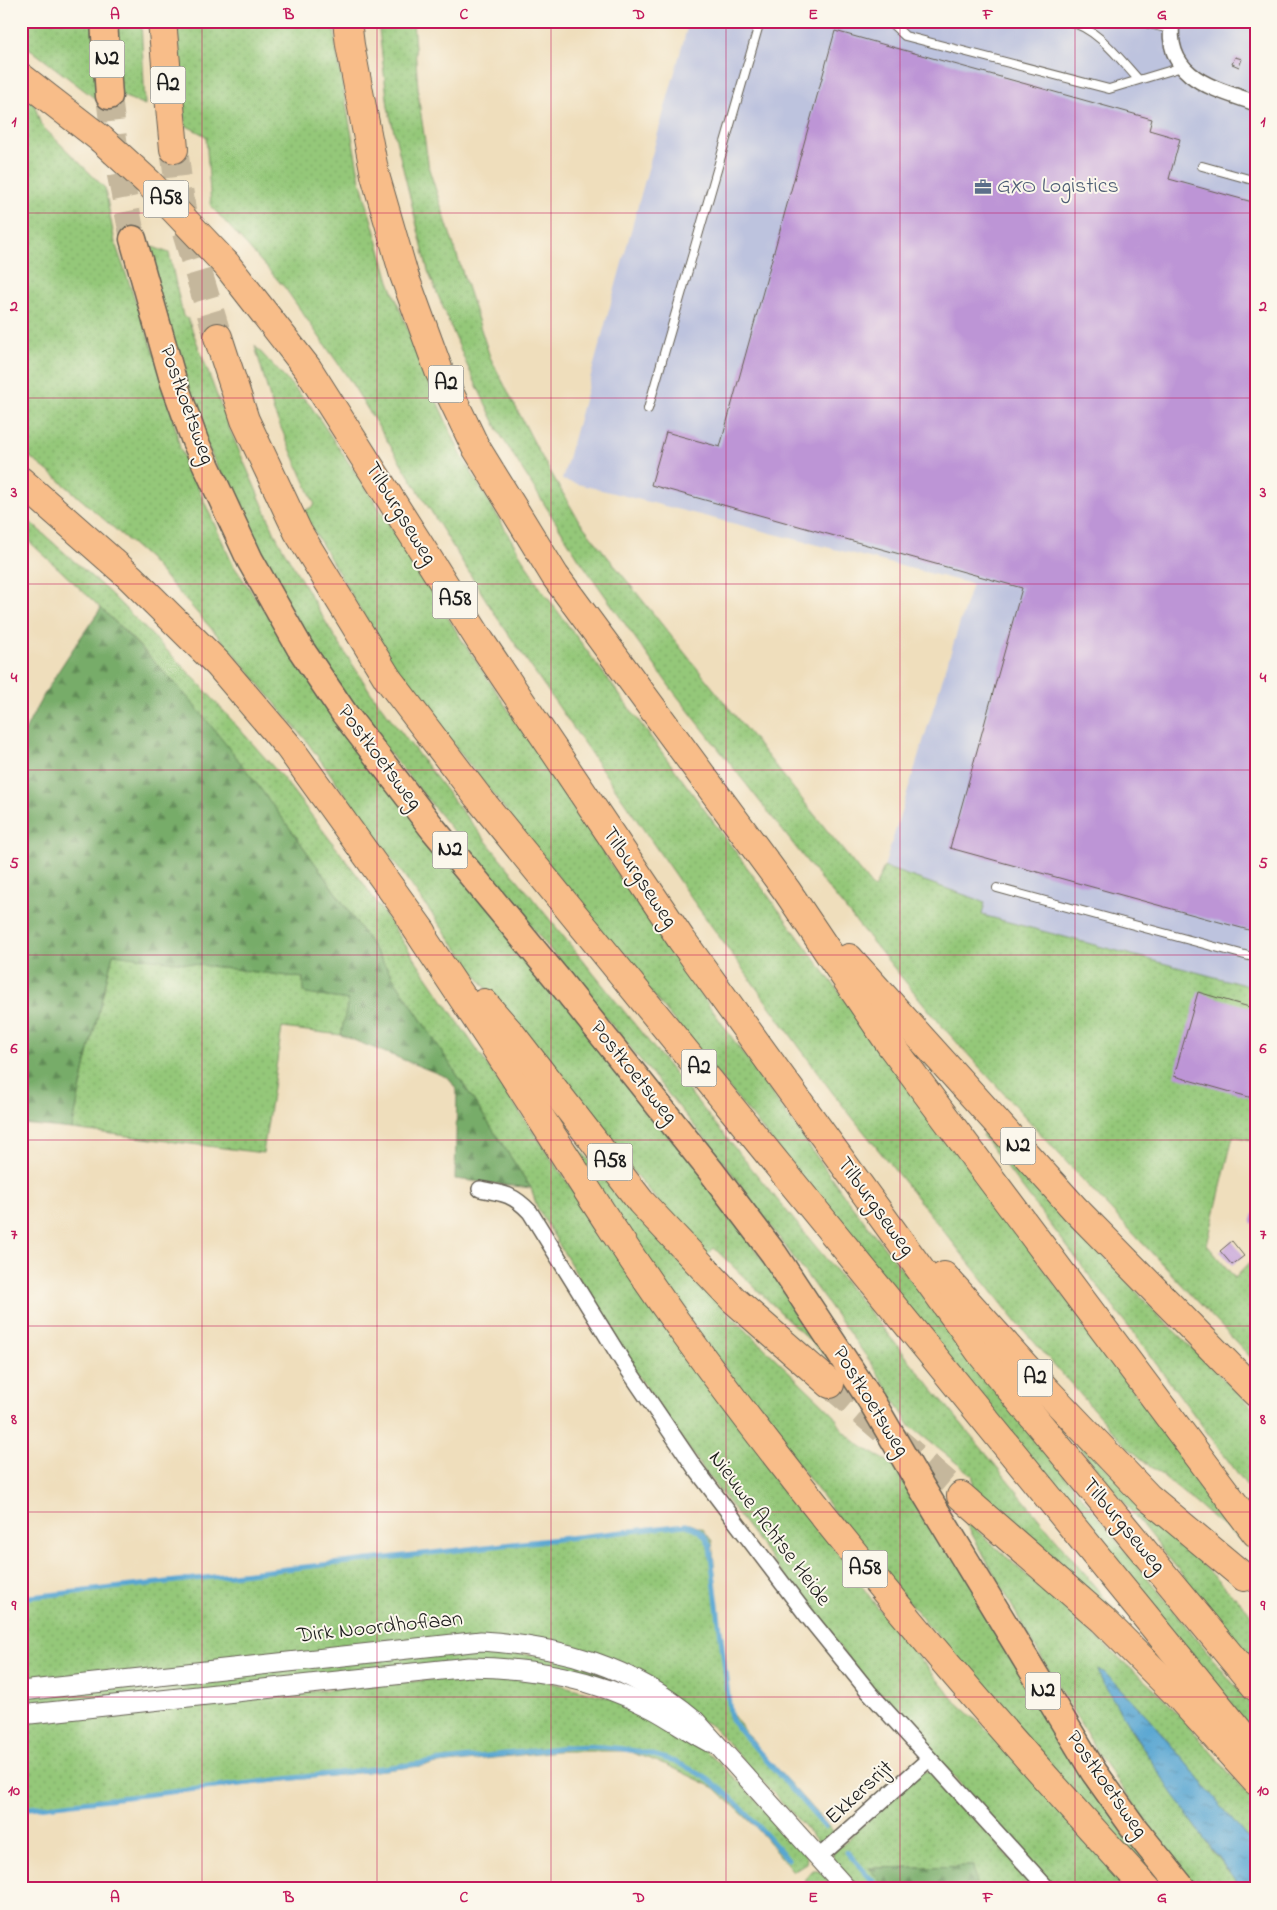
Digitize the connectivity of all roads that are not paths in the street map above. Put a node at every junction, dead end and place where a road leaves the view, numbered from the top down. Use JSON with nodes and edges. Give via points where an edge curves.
{"nodes":[{"id":1,"x":104,"y":21,"type":"edge"},
{"id":2,"x":162,"y":21,"type":"edge"},
{"id":3,"x":347,"y":21,"type":"edge"},
{"id":4,"x":760,"y":21,"type":"edge"},
{"id":5,"x":889,"y":21,"type":"edge"},
{"id":6,"x":1068,"y":21,"type":"edge"},
{"id":7,"x":1137,"y":21,"type":"edge"},
{"id":8,"x":1171,"y":25,"type":"edge"},
{"id":9,"x":1182,"y":67,"type":"junction"},
{"id":10,"x":21,"y":77,"type":"edge"},
{"id":11,"x":1138,"y":79,"type":"junction"},
{"id":12,"x":109,"y":96,"type":"tunnel mouth"},
{"id":13,"x":1256,"y":103,"type":"edge"},
{"id":14,"x":174,"y":149,"type":"tunnel mouth"},
{"id":15,"x":1202,"y":166,"type":"dead end"},
{"id":16,"x":1256,"y":181,"type":"edge"},
{"id":17,"x":134,"y":238,"type":"tunnel mouth"},
{"id":18,"x":218,"y":337,"type":"tunnel mouth"},
{"id":19,"x":648,"y":409,"type":"dead end"},
{"id":20,"x":21,"y":481,"type":"edge"},
{"id":21,"x":997,"y":888,"type":"dead end"},
{"id":22,"x":787,"y":891,"type":"junction"},
{"id":23,"x":411,"y":920,"type":"junction"},
{"id":24,"x":1256,"y":958,"type":"edge"},
{"id":25,"x":843,"y":1162,"type":"junction"},
{"id":26,"x":480,"y":1190,"type":"dead end"},
{"id":27,"x":830,"y":1384,"type":"tunnel mouth"},
{"id":28,"x":1256,"y":1394,"type":"edge"},
{"id":29,"x":961,"y":1496,"type":"tunnel mouth"},
{"id":30,"x":1256,"y":1533,"type":"edge"},
{"id":31,"x":1244,"y":1577,"type":"dead end"},
{"id":32,"x":1256,"y":1686,"type":"edge"},
{"id":33,"x":21,"y":1691,"type":"edge"},
{"id":34,"x":21,"y":1715,"type":"edge"},
{"id":35,"x":715,"y":1744,"type":"junction"},
{"id":36,"x":1256,"y":1752,"type":"edge"},
{"id":37,"x":929,"y":1759,"type":"junction"},
{"id":38,"x":1256,"y":1781,"type":"edge"},
{"id":39,"x":820,"y":1857,"type":"junction"},
{"id":40,"x":847,"y":1889,"type":"edge"},
{"id":41,"x":1048,"y":1889,"type":"edge"},
{"id":42,"x":1147,"y":1889,"type":"edge"},
{"id":43,"x":1183,"y":1889,"type":"edge"}],
"edges":[{"from":1,"to":12,"type":"highway","number":"N2"},
{"from":2,"to":14,"type":"highway","number":"A2"},
{"from":3,"to":22,"type":"highway","number":"A2","via":[[375,175],[404,275],[440,371],[476,446],[555,576]]},
{"from":4,"to":19,"type":"lane"},
{"from":5,"to":11,"type":"lane","via":[[905,36],[1109,89]]},
{"from":6,"to":11,"type":"lane","via":[[1096,34]]},
{"from":7,"to":8,"type":"lane"},
{"from":8,"to":9,"type":"street","via":[[1171,47]]},
{"from":9,"to":11,"type":"lane"},
{"from":9,"to":13,"type":"street","via":[[1206,86]]},
{"from":10,"to":25,"type":"highway","name":"Tilburgseweg","number":"A58","bridge":true,"via":[[101,139],[160,194],[226,264],[308,369],[481,642],[681,940]]},
{"from":15,"to":16,"type":"lane"},
{"from":17,"to":43,"type":"highway","name":"Postkoetsweg","number":"N2","bridge":true,"via":[[173,380],[195,441],[250,560],[300,648],[344,713],[434,830],[560,982],[769,1247],[872,1402],[1094,1772]]},
{"from":18,"to":36,"type":"highway","number":"A2","via":[[245,420],[298,532],[388,679],[478,797]]},
{"from":20,"to":23,"type":"highway","number":"A58","via":[[130,577],[218,664],[290,747]]},
{"from":21,"to":24,"type":"lane"},
{"from":22,"to":28,"type":"highway","number":"N2","via":[[1075,1209]]},
{"from":22,"to":30,"type":"highway","number":"A2","via":[[890,1044]]},
{"from":23,"to":27,"type":"highway","number":"A58","via":[[512,1035],[641,1202],[734,1300]]},
{"from":23,"to":42,"type":"highway","number":"A58","via":[[685,1334],[823,1516],[936,1654],[1058,1794]]},
{"from":25,"to":31,"type":"highway","number":"A2","via":[[1047,1391],[1148,1497]]},
{"from":25,"to":32,"type":"highway","name":"Tilburgseweg","number":"A58","via":[[983,1356]]},
{"from":26,"to":37,"type":"street","name":"Nieuwe Achtse Heide","via":[[505,1193],[519,1200],[530,1212],[622,1362],[695,1468],[811,1620]]},
{"from":29,"to":38,"type":"highway","via":[[1103,1620],[1175,1692]]},
{"from":33,"to":35,"type":"street","name":"Dirk Noordhoflaan","via":[[480,1641],[512,1643],[551,1649],[604,1665],[654,1689],[694,1719]]},
{"from":34,"to":35,"type":"street","name":"Dirk Noordhoflaan","via":[[469,1667],[508,1667],[586,1681],[624,1695]]},
{"from":35,"to":39,"type":"street","name":"Dirk Noordhoflaan"},
{"from":37,"to":39,"type":"street","name":"Ekkersrijt"},
{"from":37,"to":41,"type":"street","name":"Nieuwe Achtse Heide"},
{"from":39,"to":40,"type":"street","name":"Dirk Noordhoflaan"}]}
